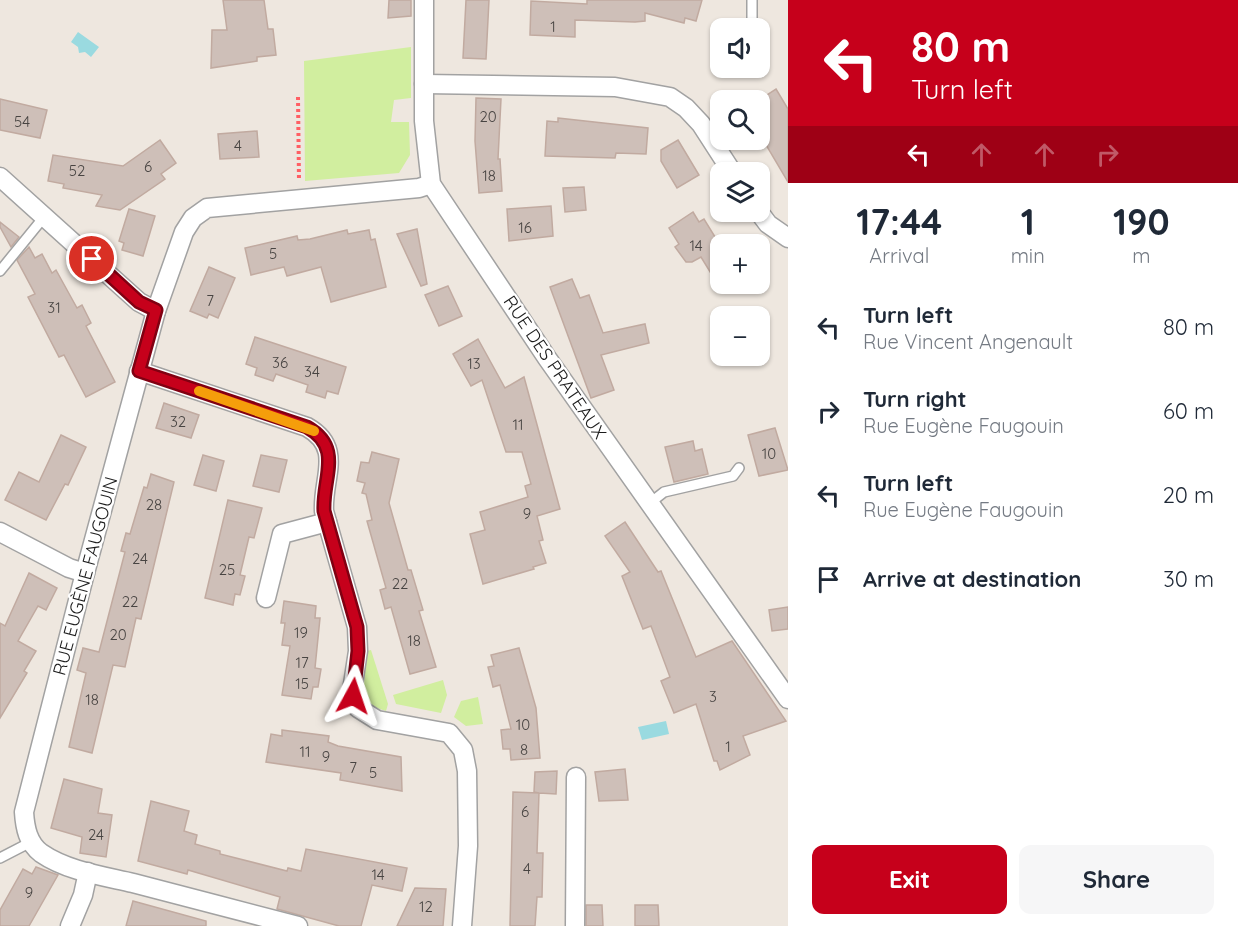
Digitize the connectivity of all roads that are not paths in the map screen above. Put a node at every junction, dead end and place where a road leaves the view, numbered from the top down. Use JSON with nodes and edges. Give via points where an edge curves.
{"nodes":[{"id":1,"x":424,"y":0,"type":"edge"},
{"id":2,"x":752,"y":0,"type":"edge"},
{"id":3,"x":752,"y":18,"type":"edge"},
{"id":4,"x":424,"y":84,"type":"junction"},
{"id":5,"x":726,"y":162,"type":"edge"},
{"id":6,"x":0,"y":177,"type":"edge"},
{"id":7,"x":430,"y":184,"type":"junction"},
{"id":8,"x":44,"y":217,"type":"junction"},
{"id":9,"x":766,"y":222,"type":"edge"},
{"id":10,"x":788,"y":238,"type":"edge"},
{"id":11,"x":0,"y":271,"type":"edge"},
{"id":12,"x":156,"y":310,"type":"junction"},
{"id":13,"x":139,"y":371,"type":"junction"},
{"id":14,"x":739,"y":468,"type":"dead end"},
{"id":15,"x":650,"y":503,"type":"junction"},
{"id":16,"x":327,"y":522,"type":"junction"},
{"id":17,"x":0,"y":532,"type":"edge"},
{"id":18,"x":85,"y":573,"type":"junction"},
{"id":19,"x":266,"y":598,"type":"dead end"},
{"id":20,"x":788,"y":699,"type":"edge"},
{"id":21,"x":576,"y":777,"type":"dead end"},
{"id":22,"x":31,"y":842,"type":"junction"},
{"id":23,"x":0,"y":858,"type":"edge"},
{"id":24,"x":88,"y":872,"type":"junction"},
{"id":25,"x":70,"y":926,"type":"edge"},
{"id":26,"x":298,"y":926,"type":"edge"},
{"id":27,"x":462,"y":926,"type":"edge"},
{"id":28,"x":575,"y":926,"type":"edge"}],
"edges":[{"from":1,"to":4,"type":"street","name":"RUE DES PRATEAUX"},
{"from":2,"to":3,"type":"lane"},
{"from":4,"to":5,"type":"street","via":[[615,87],[670,97],[701,124]]},
{"from":4,"to":7,"type":"street","name":"RUE DES PRATEAUX"},
{"from":6,"to":8,"type":"street"},
{"from":7,"to":12,"type":"street","name":"RUE EUGÈNE FAUGOUIN","via":[[207,208],[193,218],[184,232]]},
{"from":7,"to":15,"type":"street","name":"RUE DES PRATEAUX"},
{"from":8,"to":11,"type":"lane"},
{"from":8,"to":12,"type":"street","via":[[139,302]]},
{"from":9,"to":10,"type":"street"},
{"from":12,"to":13,"type":"street","name":"RUE EUGÈNE FAUGOUIN"},
{"from":13,"to":16,"type":"street","via":[[317,433],[330,455],[323,497]]},
{"from":13,"to":18,"type":"street","name":"RUE EUGÈNE FAUGOUIN"},
{"from":14,"to":15,"type":"lane","via":[[733,476],[664,492]]},
{"from":15,"to":20,"type":"street","name":"RUE DES PRATEAUX"},
{"from":16,"to":19,"type":"street","via":[[282,534]]},
{"from":16,"to":27,"type":"street","via":[[357,627],[353,696],[358,708],[377,720],[449,733],[463,750],[468,846]]},
{"from":17,"to":18,"type":"street"},
{"from":18,"to":22,"type":"street","name":"RUE EUGÈNE FAUGOUIN","via":[[24,812]]},
{"from":21,"to":28,"type":"street"},
{"from":22,"to":23,"type":"lane"},
{"from":22,"to":24,"type":"street","via":[[52,859]]},
{"from":24,"to":25,"type":"street"},
{"from":24,"to":26,"type":"street"}]}
